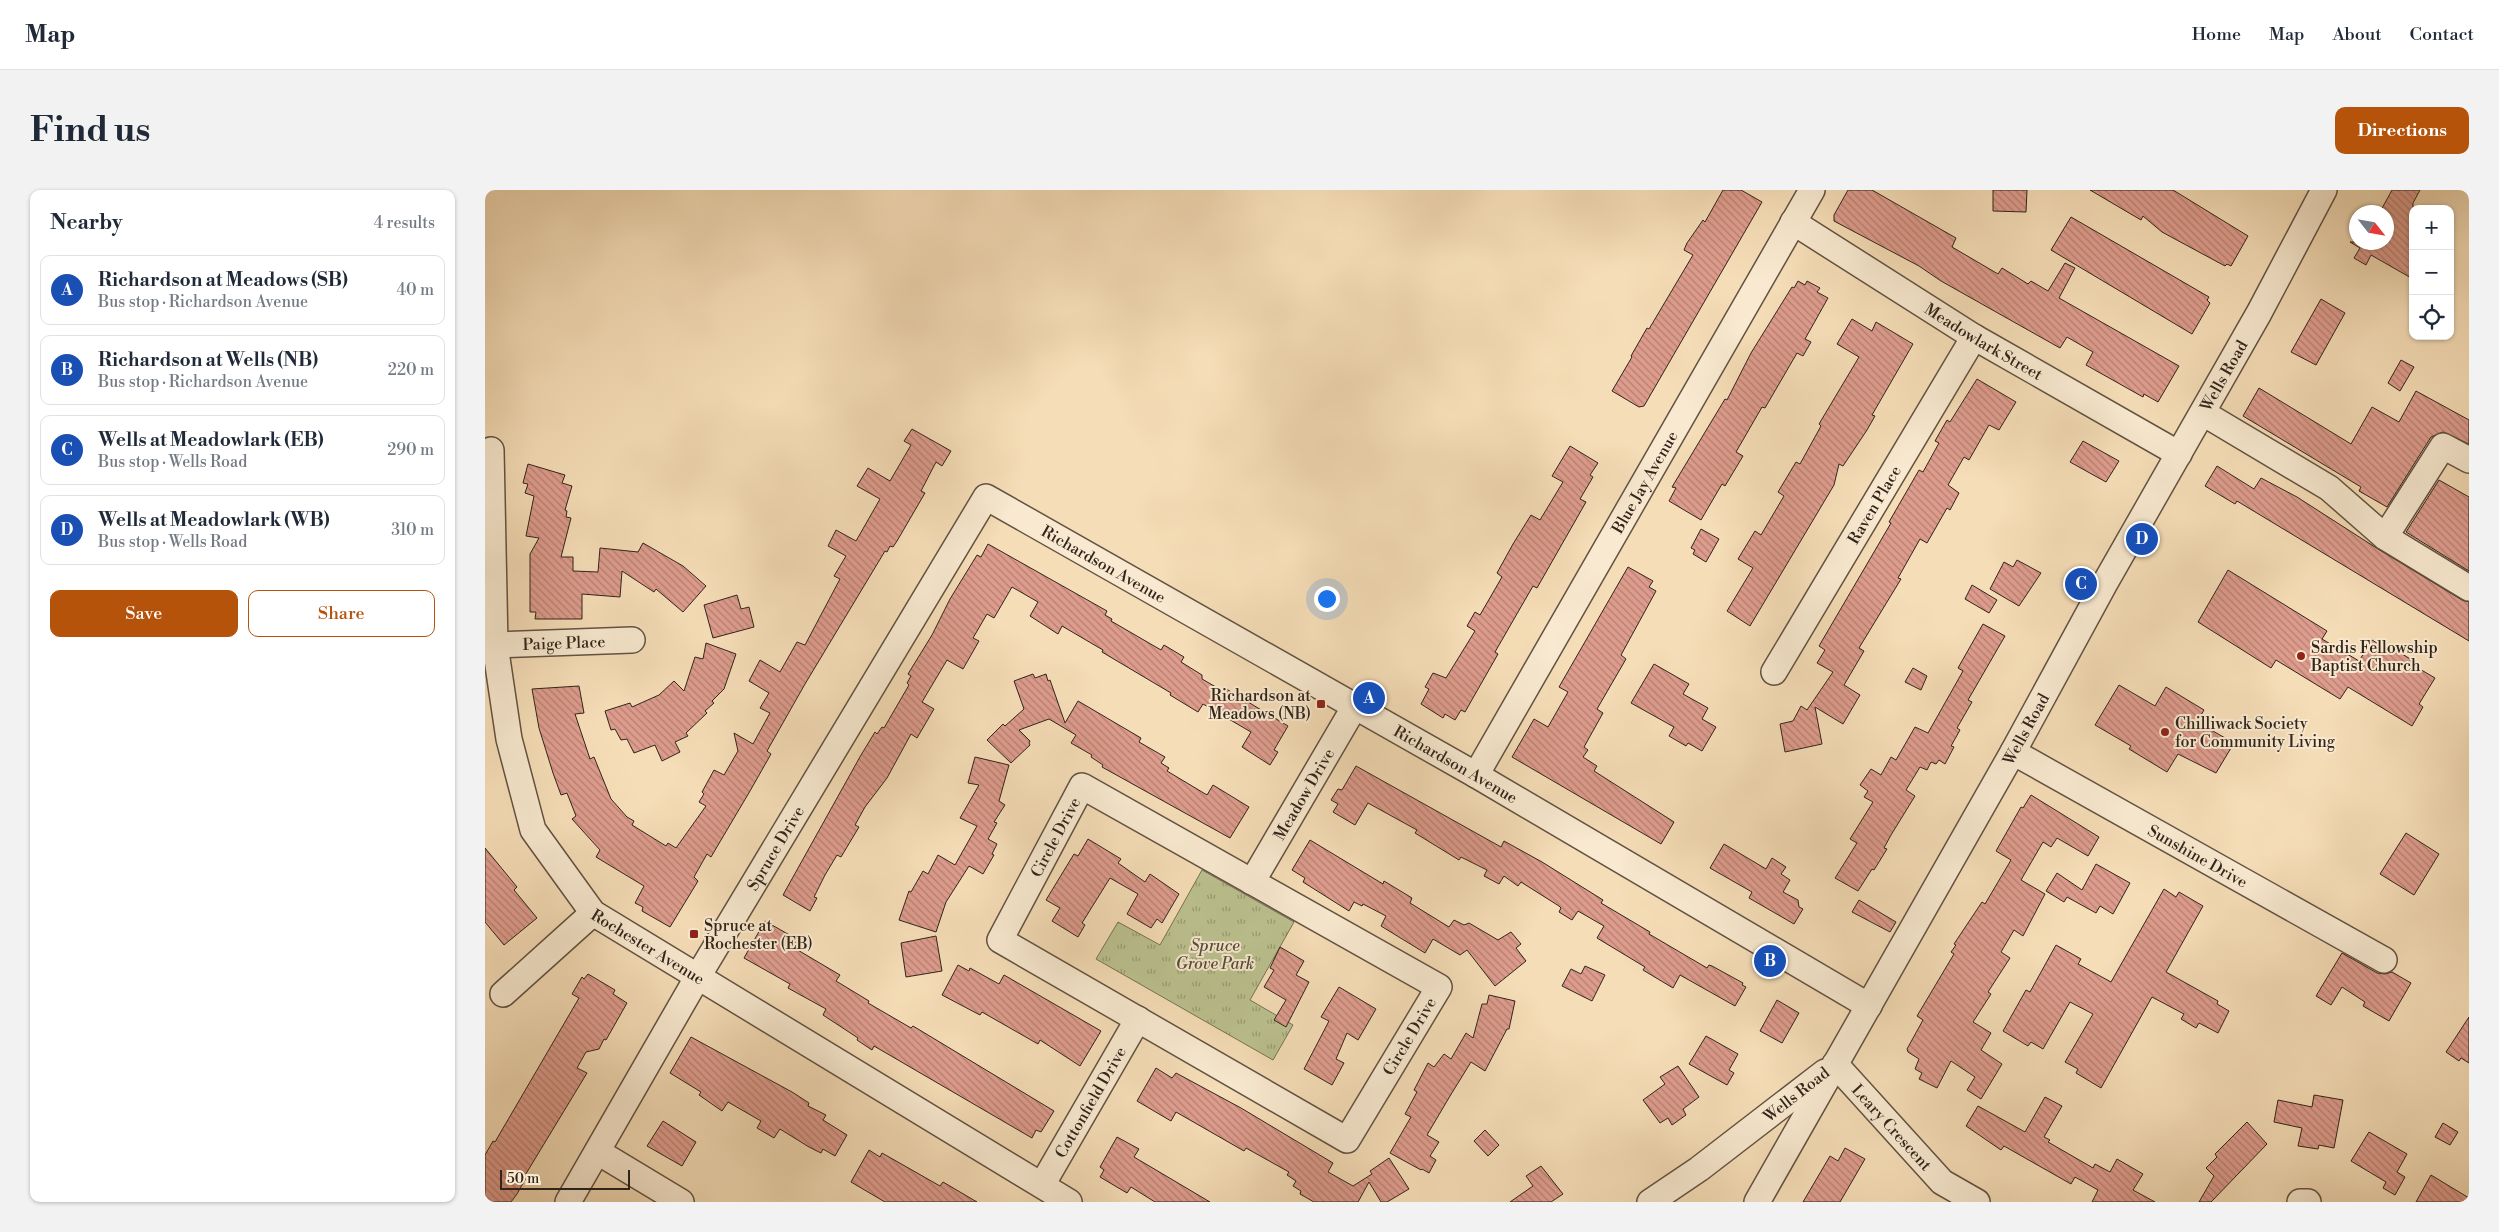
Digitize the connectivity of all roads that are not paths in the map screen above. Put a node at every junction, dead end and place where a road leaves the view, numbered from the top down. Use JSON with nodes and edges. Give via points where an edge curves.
{"nodes":[{"id":1,"x":1812,"y":190,"type":"edge"},
{"id":2,"x":2324,"y":190,"type":"edge"},
{"id":3,"x":1793,"y":222,"type":"junction"},
{"id":4,"x":1974,"y":337,"type":"junction"},
{"id":5,"x":2203,"y":413,"type":"junction"},
{"id":6,"x":491,"y":450,"type":"dead end"},
{"id":7,"x":2179,"y":454,"type":"junction"},
{"id":8,"x":2469,"y":460,"type":"edge"},
{"id":9,"x":986,"y":497,"type":"joint"},
{"id":10,"x":2385,"y":537,"type":"junction"},
{"id":11,"x":2469,"y":588,"type":"edge"},
{"id":12,"x":632,"y":640,"type":"dead end"},
{"id":13,"x":495,"y":645,"type":"junction"},
{"id":14,"x":1773,"y":672,"type":"dead end"},
{"id":15,"x":1355,"y":706,"type":"junction"},
{"id":16,"x":2013,"y":752,"type":"junction"},
{"id":17,"x":1476,"y":775,"type":"junction"},
{"id":18,"x":1252,"y":882,"type":"junction"},
{"id":19,"x":593,"y":913,"type":"junction"},
{"id":20,"x":2384,"y":960,"type":"dead end"},
{"id":21,"x":697,"y":978,"type":"junction"},
{"id":22,"x":503,"y":994,"type":"dead end"},
{"id":23,"x":1869,"y":1006,"type":"junction"},
{"id":24,"x":1138,"y":1019,"type":"junction"},
{"id":25,"x":1835,"y":1064,"type":"junction"},
{"id":26,"x":598,"y":1152,"type":"junction"},
{"id":27,"x":1042,"y":1185,"type":"junction"},
{"id":28,"x":568,"y":1202,"type":"edge"},
{"id":29,"x":681,"y":1202,"type":"edge"},
{"id":30,"x":1069,"y":1202,"type":"edge"},
{"id":31,"x":1650,"y":1202,"type":"edge"},
{"id":32,"x":1757,"y":1202,"type":"edge"},
{"id":33,"x":1977,"y":1202,"type":"edge"},
{"id":34,"x":2300,"y":1202,"type":"edge"},
{"id":35,"x":2308,"y":1202,"type":"edge"}],
"edges":[{"from":1,"to":3,"type":"street","name":"Blue Jay Avenue"},
{"from":2,"to":5,"type":"street","name":"Wells Road"},
{"from":3,"to":4,"type":"street","name":"Meadowlark Street"},
{"from":3,"to":17,"type":"street","name":"Blue Jay Avenue"},
{"from":4,"to":7,"type":"street","name":"Meadowlark Street"},
{"from":4,"to":14,"type":"street","name":"Raven Place"},
{"from":5,"to":7,"type":"street","name":"Wells Road"},
{"from":5,"to":10,"type":"street","via":[[2329,488]]},
{"from":6,"to":13,"type":"street","name":"Rochester Avenue"},
{"from":7,"to":16,"type":"street","name":"Wells Road"},
{"from":8,"to":10,"type":"street","via":[[2443,446]]},
{"from":9,"to":15,"type":"street","name":"Richardson Avenue"},
{"from":9,"to":21,"type":"street","name":"Spruce Drive"},
{"from":10,"to":11,"type":"street"},
{"from":12,"to":13,"type":"street","name":"Paige Place"},
{"from":13,"to":19,"type":"street","name":"Rochester Avenue","via":[[509,739],[533,830]]},
{"from":15,"to":17,"type":"street","name":"Richardson Avenue"},
{"from":15,"to":18,"type":"street","name":"Meadow Drive"},
{"from":16,"to":20,"type":"street","name":"Sunshine Drive"},
{"from":16,"to":23,"type":"street","name":"Wells Road"},
{"from":17,"to":23,"type":"street","name":"Richardson Avenue"},
{"from":18,"to":24,"type":"street","name":"Circle Drive","via":[[1082,786],[1000,940]]},
{"from":18,"to":24,"type":"street","name":"Circle Drive","via":[[1439,987],[1347,1140]]},
{"from":19,"to":21,"type":"street","name":"Rochester Avenue"},
{"from":19,"to":22,"type":"street"},
{"from":21,"to":26,"type":"street","name":"Spruce Drive"},
{"from":21,"to":27,"type":"street","name":"Rochester Avenue"},
{"from":23,"to":25,"type":"street","name":"Wells Road"},
{"from":24,"to":27,"type":"street","name":"Cottonfield Drive"},
{"from":25,"to":31,"type":"street","name":"Wells Road","via":[[1699,1169]]},
{"from":25,"to":32,"type":"street"},
{"from":25,"to":33,"type":"street","name":"Leary Crescent","via":[[1942,1182]]},
{"from":26,"to":28,"type":"street","name":"Spruce Drive"},
{"from":26,"to":29,"type":"street"},
{"from":27,"to":30,"type":"street","name":"Rochester Avenue"},
{"from":34,"to":35,"type":"street"}]}
